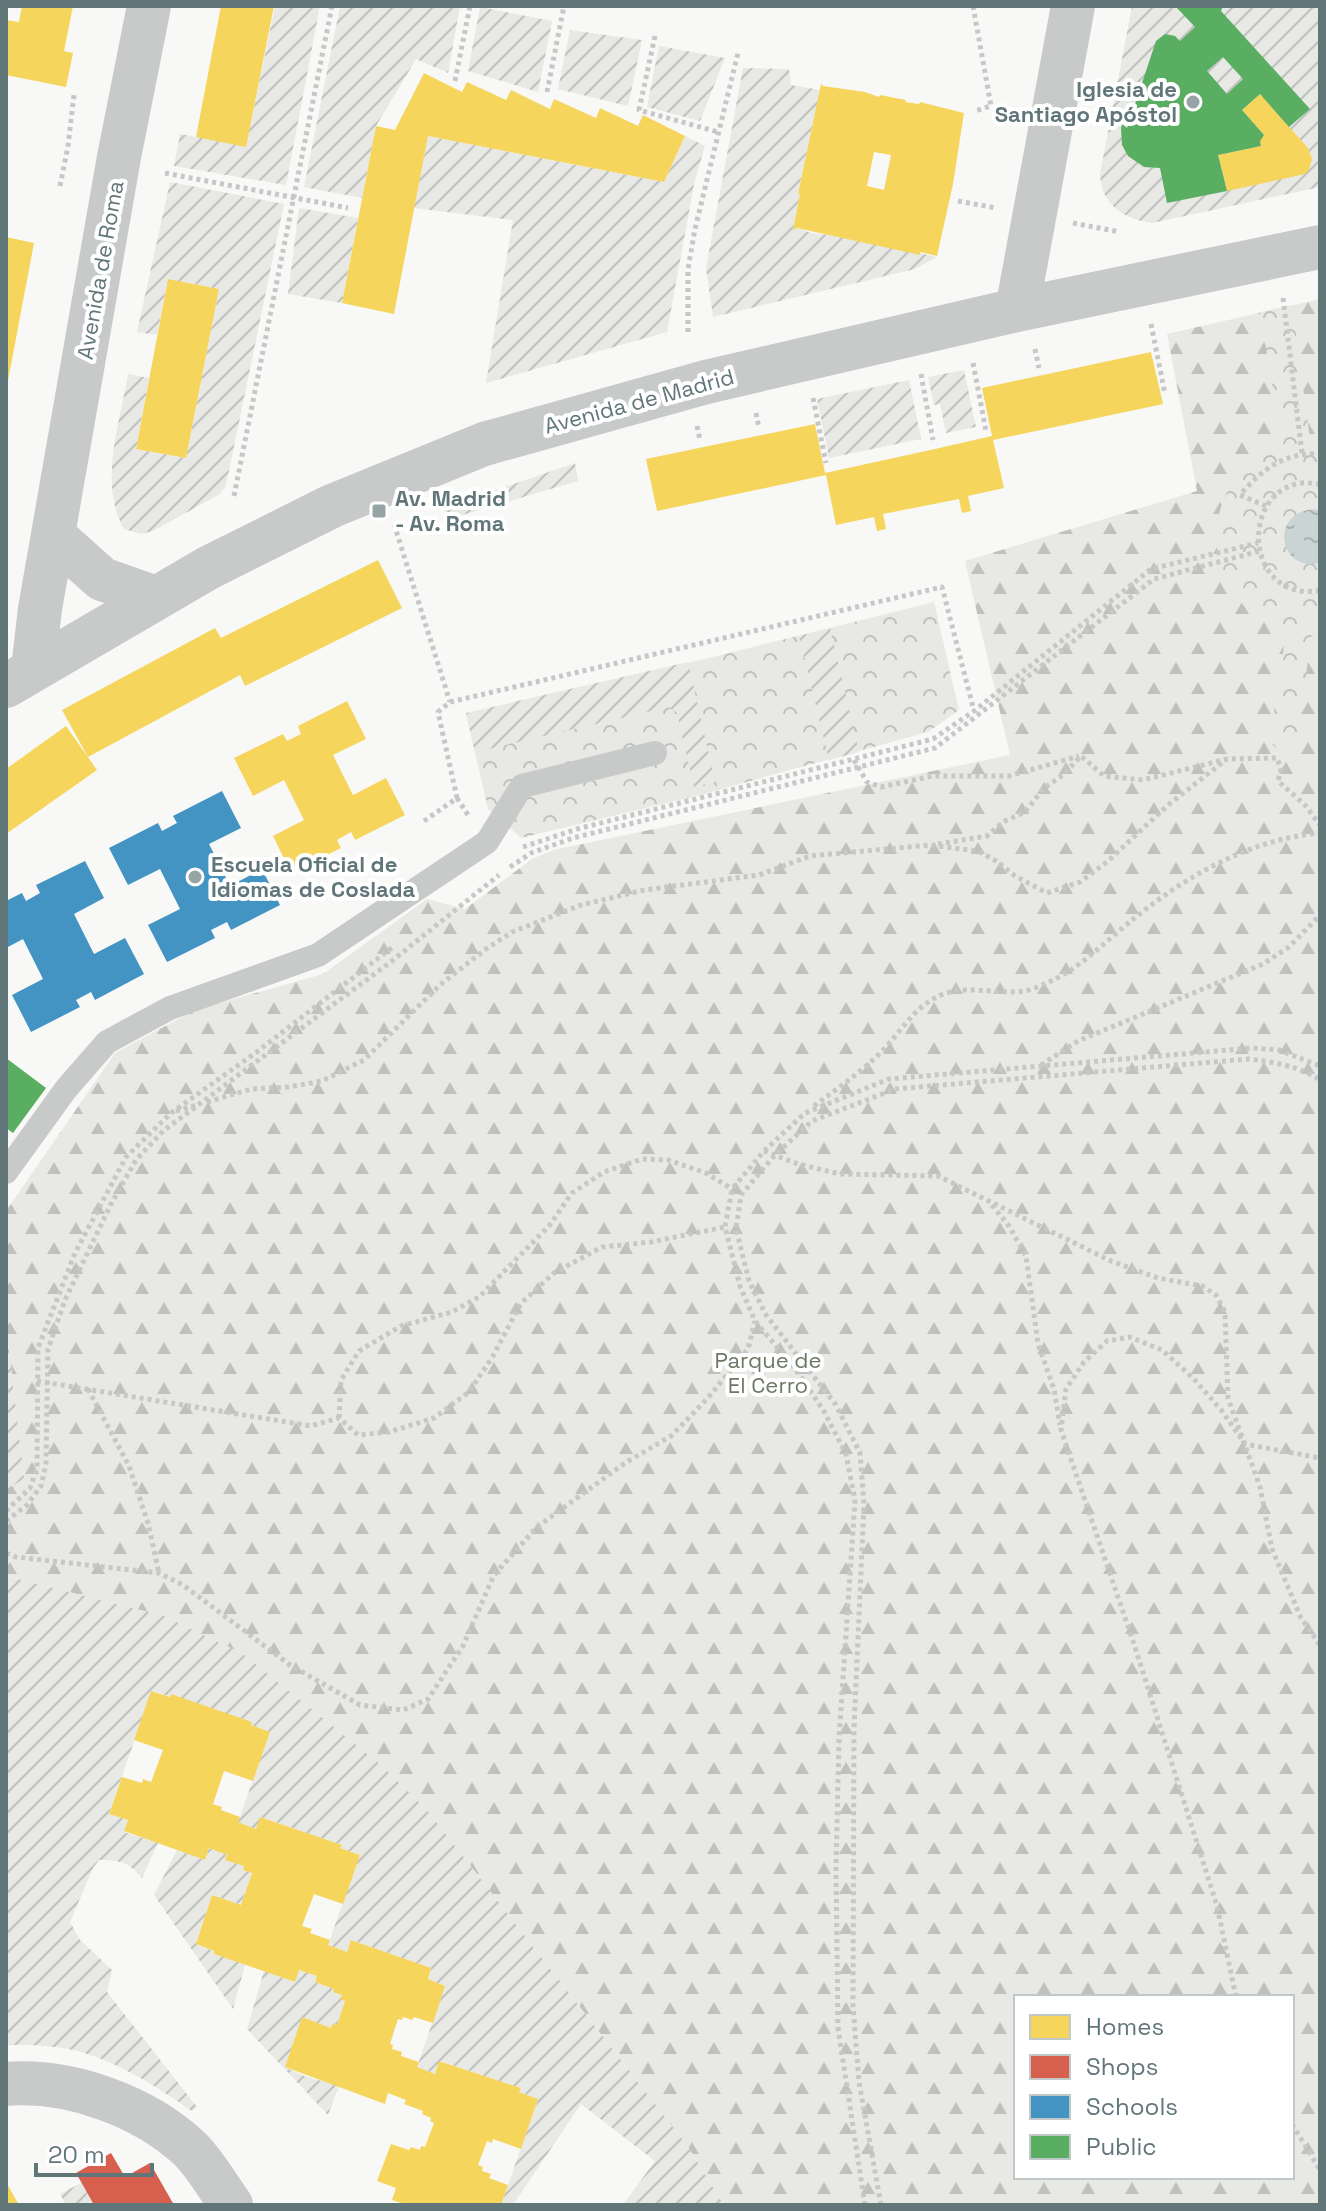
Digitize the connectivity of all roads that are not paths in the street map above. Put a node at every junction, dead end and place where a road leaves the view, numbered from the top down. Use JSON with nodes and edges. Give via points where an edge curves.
{"nodes":[{"id":1,"x":149,"y":6,"type":"edge"},
{"id":2,"x":1073,"y":6,"type":"edge"},
{"id":3,"x":1320,"y":247,"type":"edge"},
{"id":4,"x":1017,"y":310,"type":"junction"},
{"id":5,"x":54,"y":536,"type":"junction"},
{"id":6,"x":156,"y":598,"type":"junction"},
{"id":7,"x":19,"y":678,"type":"edge"},
{"id":8,"x":655,"y":753,"type":"dead end"},
{"id":9,"x":6,"y":1172,"type":"edge"},
{"id":10,"x":6,"y":2084,"type":"edge"},
{"id":11,"x":231,"y":2205,"type":"edge"}],
"edges":[{"from":1,"to":5,"type":"street","name":"Avenida de Roma"},
{"from":2,"to":4,"type":"street"},
{"from":3,"to":4,"type":"street","name":"Avenida de Madrid"},
{"from":4,"to":6,"type":"street","name":"Avenida de Madrid","via":[[706,382],[484,444],[332,506]]},
{"from":5,"to":6,"type":"street","via":[[102,579]]},
{"from":5,"to":7,"type":"street","name":"Avenida de Roma"},
{"from":6,"to":7,"type":"street","name":"Avenida de Madrid"},
{"from":8,"to":9,"type":"lane","via":[[522,786],[487,842],[318,955],[170,1008],[107,1042]]},
{"from":10,"to":11,"type":"street","via":[[64,2089],[111,2100],[149,2117],[191,2151]]}]}
